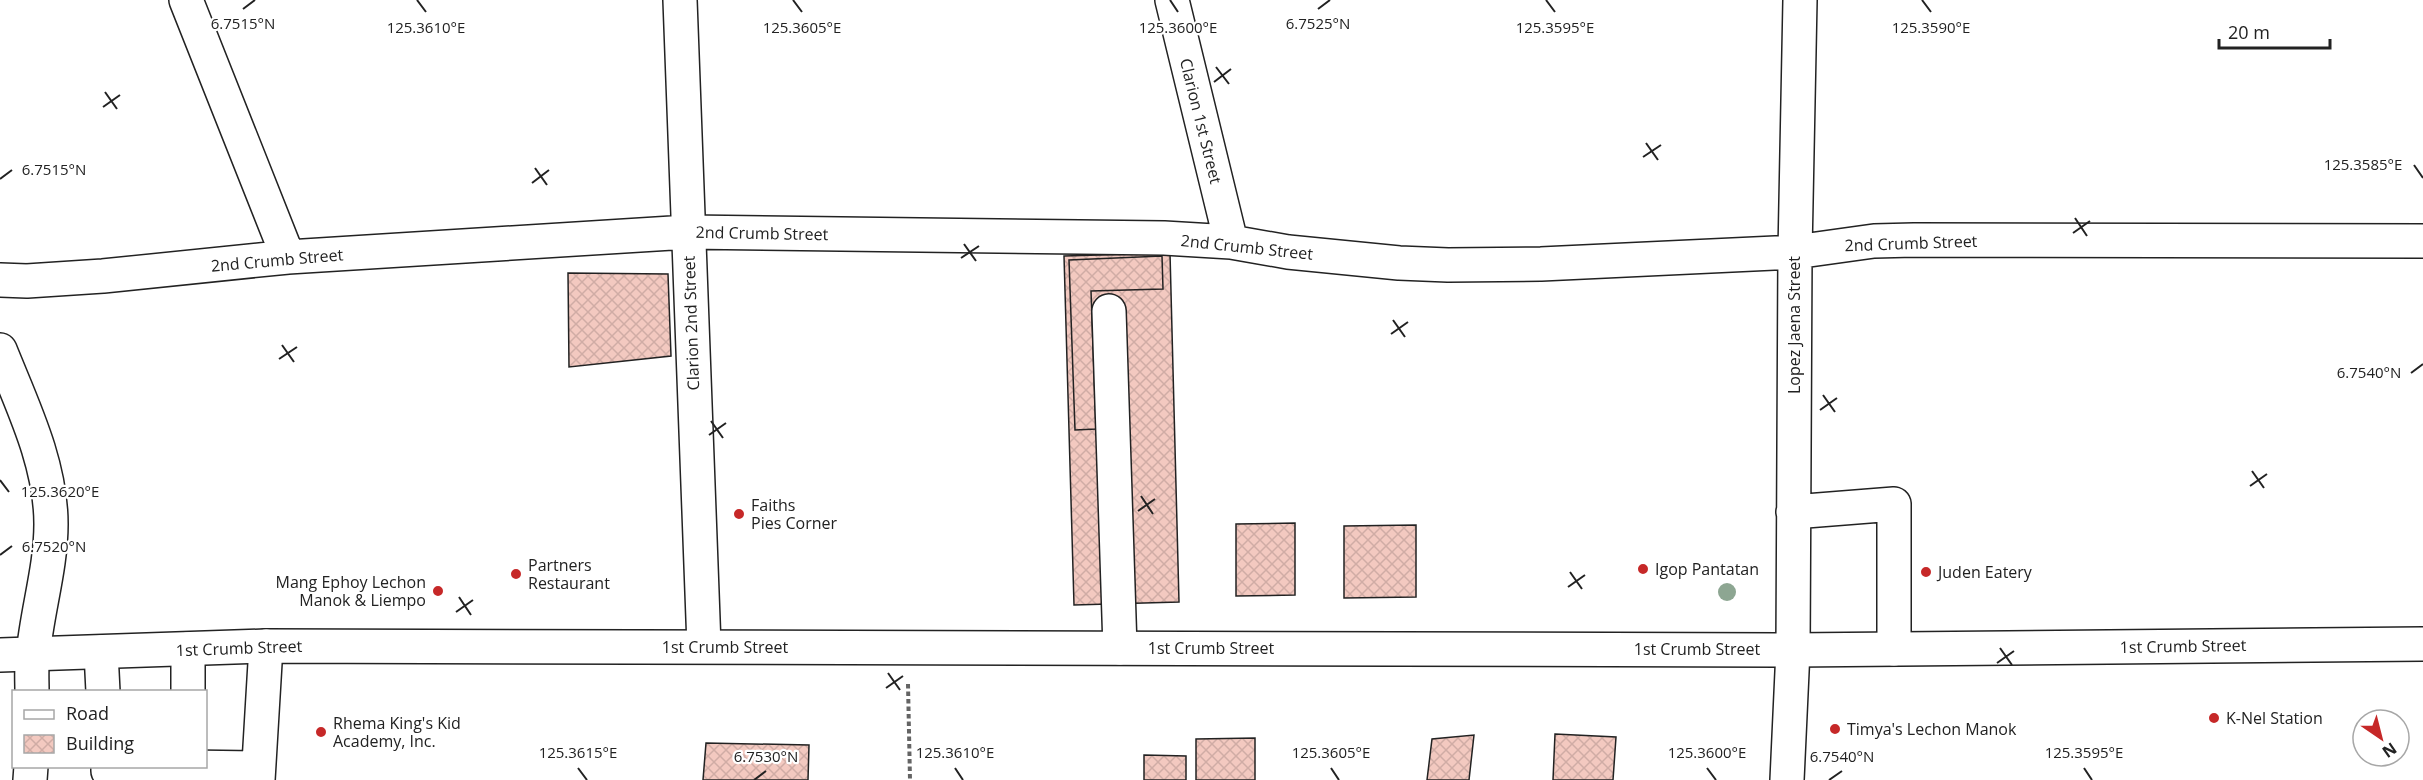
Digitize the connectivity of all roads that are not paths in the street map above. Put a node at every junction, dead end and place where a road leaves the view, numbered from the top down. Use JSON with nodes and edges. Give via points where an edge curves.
{"nodes":[{"id":1,"x":186,"y":0,"type":"edge"},
{"id":2,"x":680,"y":0,"type":"edge"},
{"id":3,"x":1172,"y":0,"type":"edge"},
{"id":4,"x":1800,"y":0,"type":"edge"},
{"id":5,"x":688,"y":232,"type":"junction"},
{"id":6,"x":2423,"y":241,"type":"edge"},
{"id":7,"x":1231,"y":242,"type":"junction"},
{"id":8,"x":1795,"y":252,"type":"junction"},
{"id":9,"x":288,"y":257,"type":"junction"},
{"id":10,"x":0,"y":280,"type":"edge"},
{"id":11,"x":1109,"y":310,"type":"dead end"},
{"id":12,"x":0,"y":350,"type":"edge"},
{"id":13,"x":1793,"y":512,"type":"junction"},
{"id":14,"x":2423,"y":644,"type":"edge"},
{"id":15,"x":266,"y":646,"type":"junction"},
{"id":16,"x":704,"y":646,"type":"junction"},
{"id":17,"x":1120,"y":648,"type":"junction"},
{"id":18,"x":188,"y":649,"type":"junction"},
{"id":19,"x":1894,"y":649,"type":"junction"},
{"id":20,"x":1793,"y":650,"type":"junction"},
{"id":21,"x":101,"y":652,"type":"junction"},
{"id":22,"x":0,"y":655,"type":"edge"},
{"id":23,"x":33,"y":655,"type":"junction"},
{"id":24,"x":32,"y":690,"type":"edge"},
{"id":25,"x":103,"y":690,"type":"edge"},
{"id":26,"x":188,"y":690,"type":"edge"},
{"id":27,"x":108,"y":768,"type":"edge"},
{"id":28,"x":167,"y":768,"type":"edge"},
{"id":29,"x":197,"y":768,"type":"edge"},
{"id":30,"x":258,"y":774,"type":"edge"},
{"id":31,"x":1787,"y":780,"type":"edge"}],
"edges":[{"from":1,"to":9,"type":"street"},
{"from":2,"to":5,"type":"street","name":"Clarion 2nd Street"},
{"from":3,"to":7,"type":"street","name":"Clarion 1st Street"},
{"from":4,"to":8,"type":"street","name":"Lopez Jaena Street"},
{"from":5,"to":7,"type":"street","name":"2nd Crumb Street"},
{"from":5,"to":9,"type":"street","name":"2nd Crumb Street"},
{"from":5,"to":16,"type":"street","name":"Clarion 2nd Street"},
{"from":6,"to":8,"type":"street","name":"2nd Crumb Street","via":[[1914,240],[1874,241]]},
{"from":7,"to":8,"type":"street","name":"2nd Crumb Street","via":[[1288,252],[1448,265]]},
{"from":8,"to":13,"type":"street","name":"Lopez Jaena Street"},
{"from":9,"to":10,"type":"street","name":"2nd Crumb Street","via":[[103,276]]},
{"from":11,"to":17,"type":"street"},
{"from":12,"to":23,"type":"street","via":[[31,427],[50,503],[48,561]]},
{"from":13,"to":19,"type":"street","via":[[1894,504]]},
{"from":13,"to":20,"type":"street","name":"Lopez Jaena Street"},
{"from":14,"to":19,"type":"street","name":"1st Crumb Street"},
{"from":15,"to":16,"type":"street","name":"1st Crumb Street"},
{"from":15,"to":18,"type":"street","name":"1st Crumb Street"},
{"from":15,"to":30,"type":"street"},
{"from":16,"to":17,"type":"street","name":"1st Crumb Street"},
{"from":17,"to":20,"type":"street","name":"1st Crumb Street"},
{"from":18,"to":21,"type":"street","name":"1st Crumb Street"},
{"from":18,"to":26,"type":"street"},
{"from":19,"to":20,"type":"street","name":"1st Crumb Street"},
{"from":20,"to":31,"type":"street","name":"Lopez Jaena Street"},
{"from":21,"to":23,"type":"street","name":"1st Crumb Street"},
{"from":21,"to":25,"type":"street"},
{"from":22,"to":23,"type":"street","name":"1st Crumb Street"},
{"from":23,"to":24,"type":"street"},
{"from":27,"to":28,"type":"street"},
{"from":29,"to":30,"type":"street"}]}
